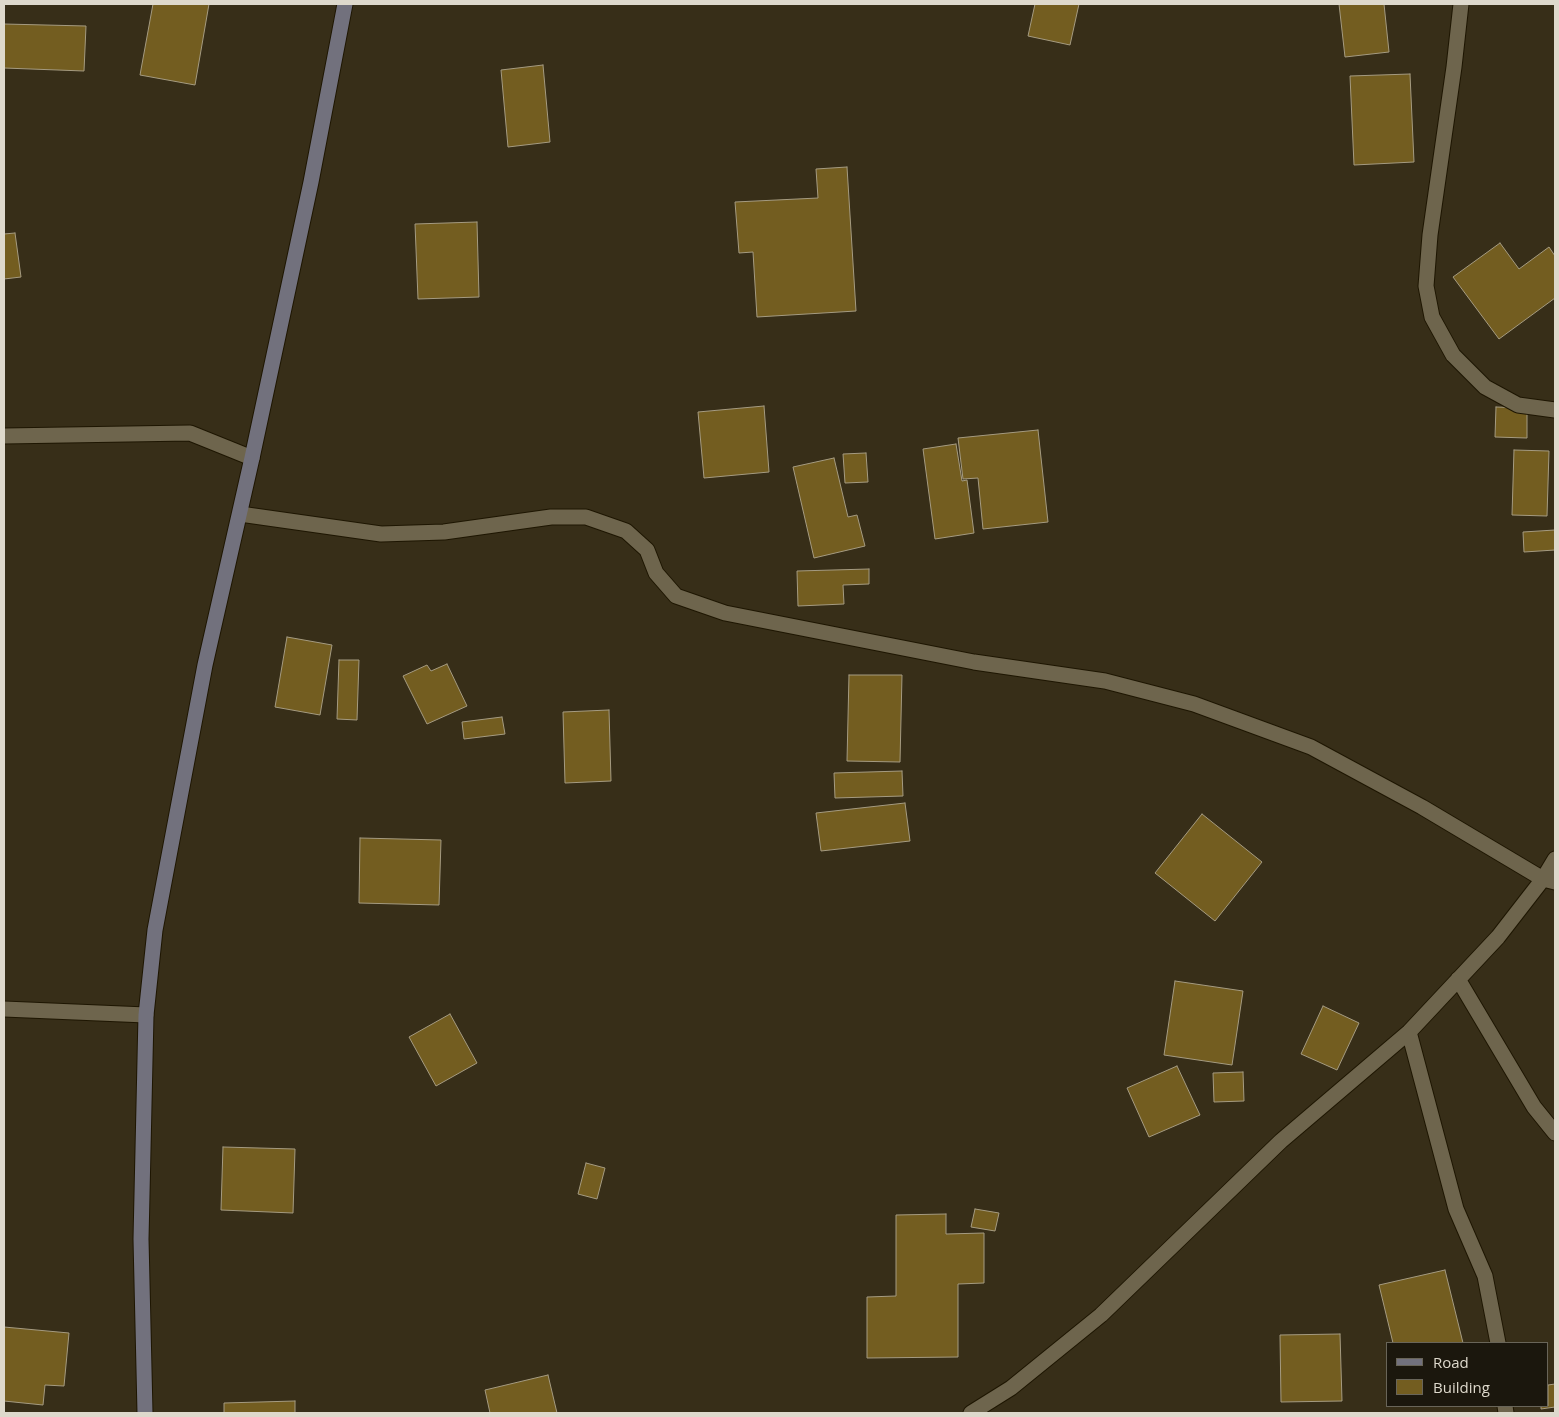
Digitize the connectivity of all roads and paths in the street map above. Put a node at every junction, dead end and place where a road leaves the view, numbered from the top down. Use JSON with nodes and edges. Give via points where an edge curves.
{"nodes":[{"id":1,"x":345,"y":4,"type":"edge"},
{"id":2,"x":1461,"y":4,"type":"edge"},
{"id":3,"x":1555,"y":410,"type":"edge"},
{"id":4,"x":4,"y":436,"type":"edge"},
{"id":5,"x":252,"y":458,"type":"junction"},
{"id":6,"x":240,"y":514,"type":"junction"},
{"id":7,"x":1555,"y":858,"type":"edge"},
{"id":8,"x":1549,"y":881,"type":"edge"},
{"id":9,"x":1458,"y":979,"type":"junction"},
{"id":10,"x":4,"y":1009,"type":"edge"},
{"id":11,"x":146,"y":1015,"type":"junction"},
{"id":12,"x":1409,"y":1032,"type":"junction"},
{"id":13,"x":1555,"y":1133,"type":"edge"},
{"id":14,"x":1498,"y":1342,"type":"edge"},
{"id":15,"x":145,"y":1413,"type":"edge"},
{"id":16,"x":971,"y":1413,"type":"edge"}],
"edges":[{"from":1,"to":5,"type":"main road"},
{"from":2,"to":3,"type":"street","via":[[1430,235],[1426,286],[1432,317],[1453,355],[1485,387],[1518,405]]},
{"from":4,"to":5,"type":"street","via":[[190,433]]},
{"from":5,"to":6,"type":"main road"},
{"from":6,"to":8,"type":"street","via":[[380,534],[444,532],[551,517],[586,517],[626,531],[647,550],[656,573],[676,596],[725,613],[974,662],[1105,681],[1194,704],[1311,747]]},
{"from":6,"to":11,"type":"main road","via":[[206,664],[155,930]]},
{"from":7,"to":8,"type":"street"},
{"from":8,"to":9,"type":"street"},
{"from":9,"to":12,"type":"street"},
{"from":9,"to":13,"type":"street","via":[[1534,1107]]},
{"from":10,"to":11,"type":"street"},
{"from":11,"to":15,"type":"main road","via":[[141,1239]]},
{"from":12,"to":14,"type":"street","via":[[1456,1210],[1485,1276]]},
{"from":12,"to":16,"type":"street","via":[[1281,1141],[1101,1315],[1010,1388]]}]}
